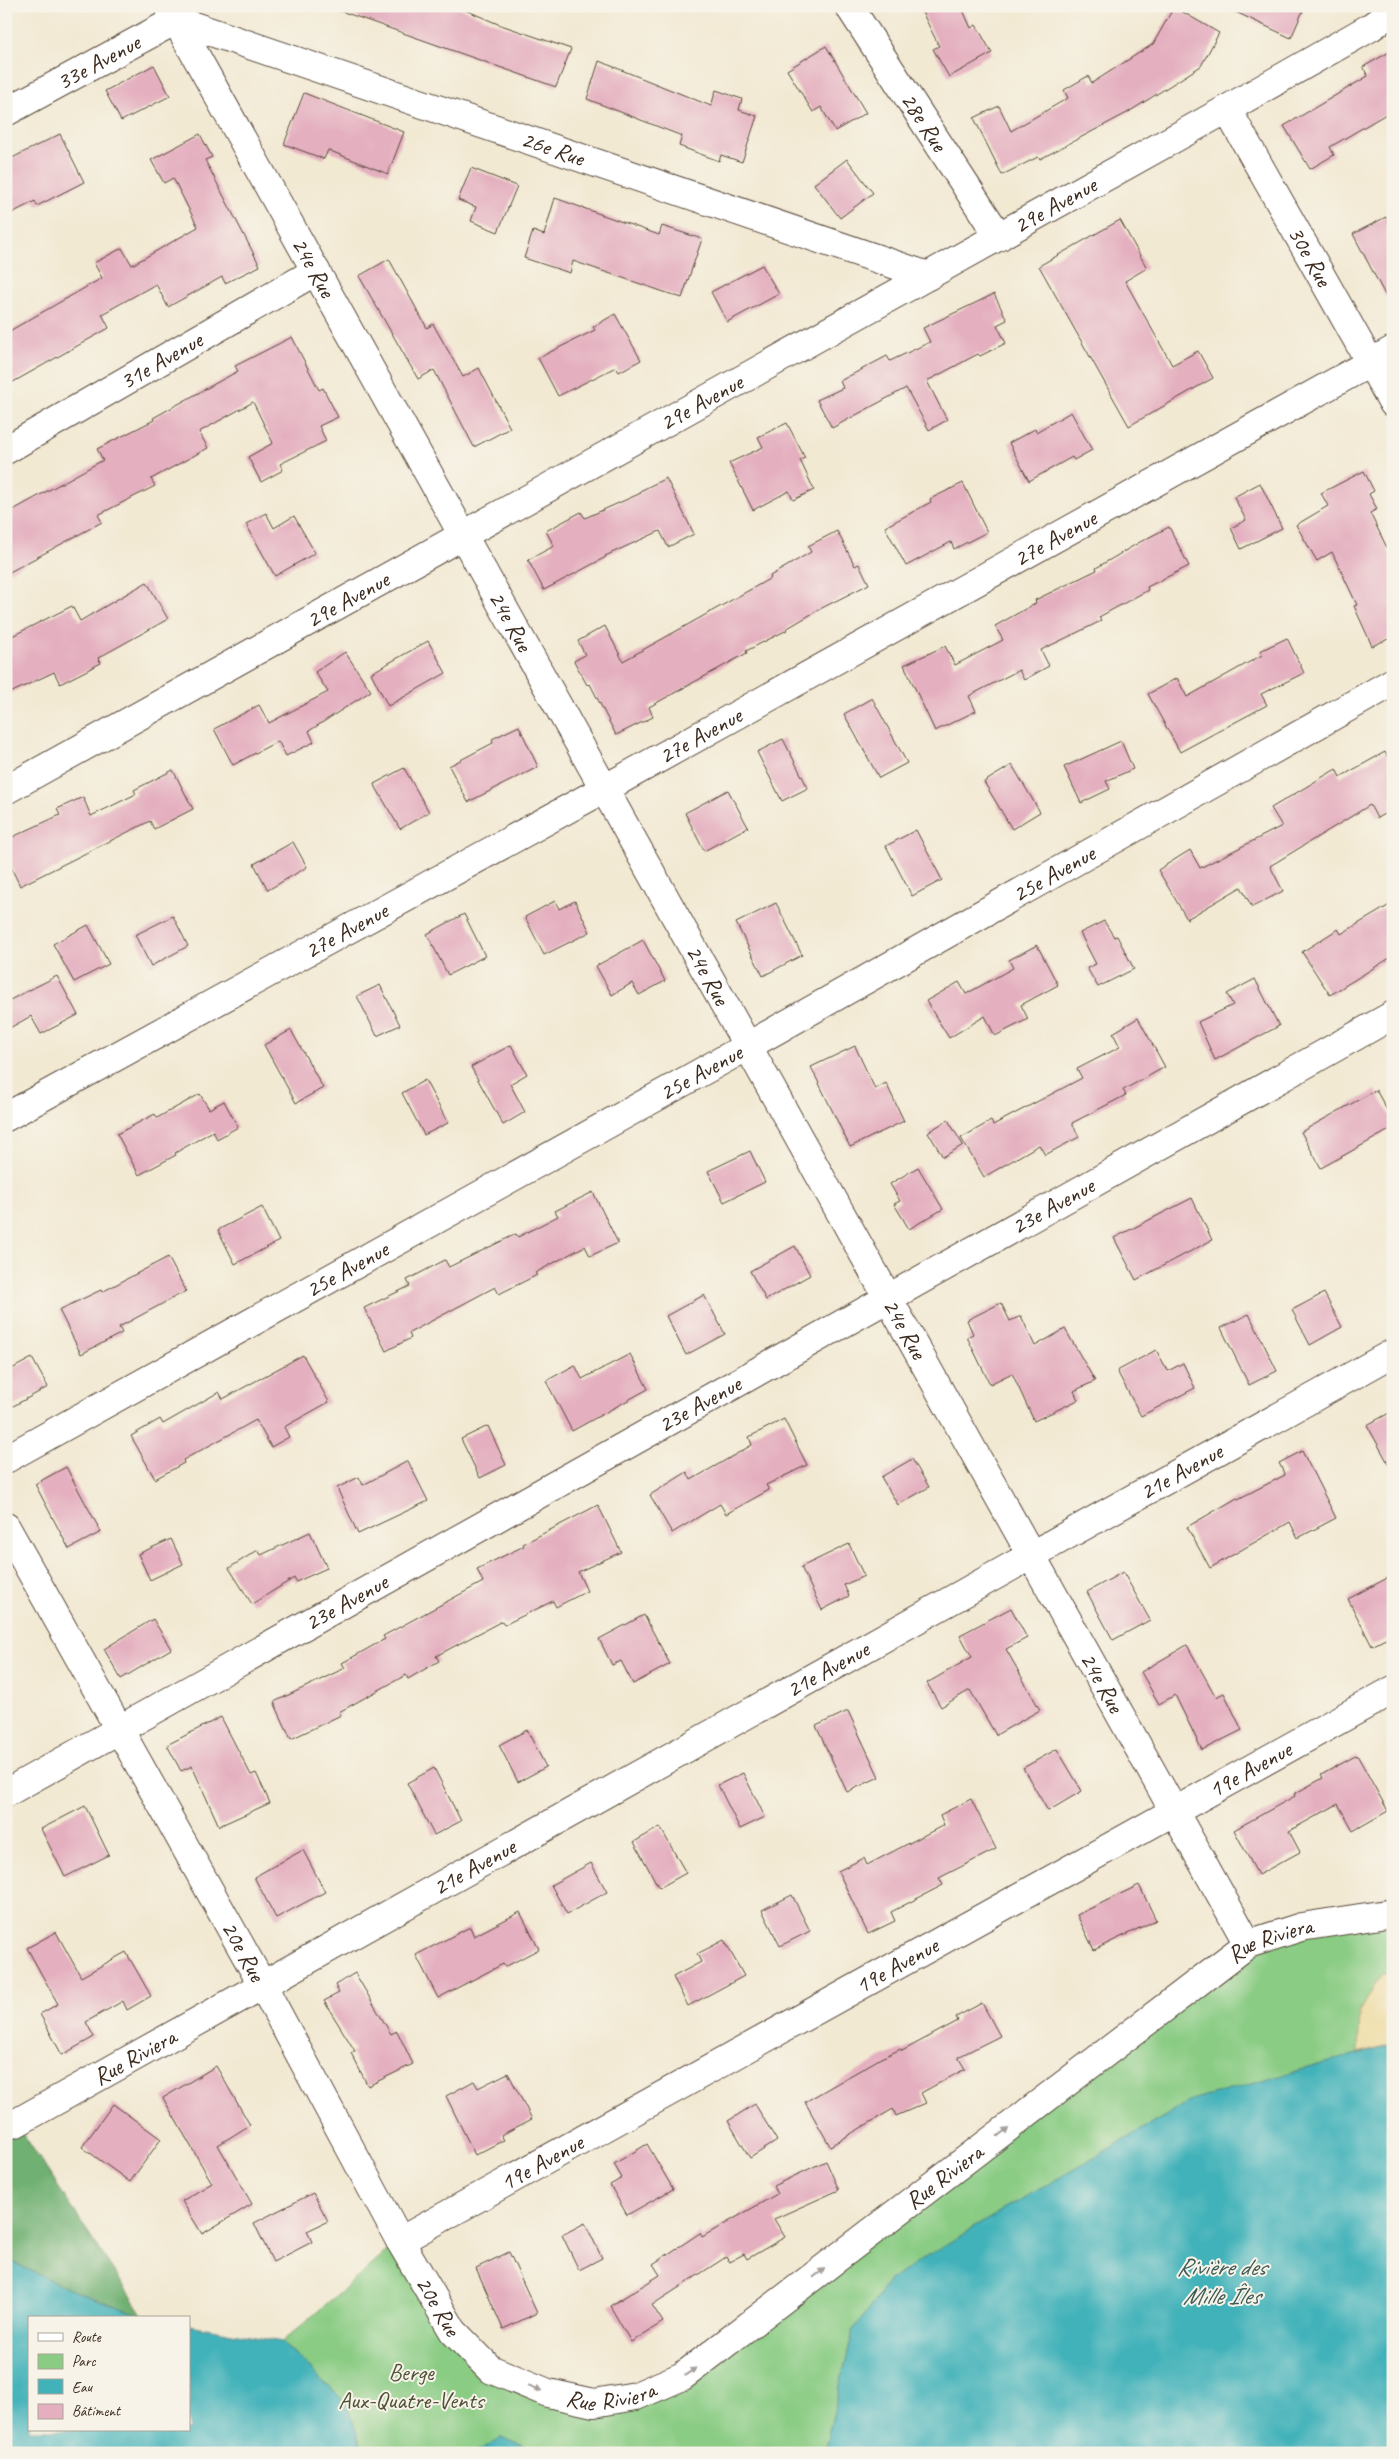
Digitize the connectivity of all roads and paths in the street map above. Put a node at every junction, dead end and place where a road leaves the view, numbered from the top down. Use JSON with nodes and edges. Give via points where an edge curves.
{"nodes":[{"id":1,"x":850,"y":6,"type":"edge"},
{"id":2,"x":1393,"y":10,"type":"edge"},
{"id":3,"x":176,"y":11,"type":"edge"},
{"id":4,"x":1227,"y":109,"type":"junction"},
{"id":5,"x":6,"y":112,"type":"edge"},
{"id":6,"x":999,"y":237,"type":"junction"},
{"id":7,"x":316,"y":271,"type":"junction"},
{"id":8,"x":928,"y":276,"type":"junction"},
{"id":9,"x":1381,"y":356,"type":"edge"},
{"id":10,"x":1393,"y":402,"type":"edge"},
{"id":11,"x":6,"y":450,"type":"edge"},
{"id":12,"x":463,"y":536,"type":"junction"},
{"id":13,"x":1393,"y":682,"type":"edge"},
{"id":14,"x":604,"y":789,"type":"junction"},
{"id":15,"x":6,"y":790,"type":"edge"},
{"id":16,"x":1393,"y":1014,"type":"edge"},
{"id":17,"x":748,"y":1046,"type":"junction"},
{"id":18,"x":6,"y":1117,"type":"edge"},
{"id":19,"x":888,"y":1298,"type":"junction"},
{"id":20,"x":1393,"y":1353,"type":"edge"},
{"id":21,"x":6,"y":1459,"type":"edge"},
{"id":22,"x":6,"y":1527,"type":"edge"},
{"id":23,"x":1032,"y":1555,"type":"junction"},
{"id":24,"x":1393,"y":1690,"type":"edge"},
{"id":25,"x":120,"y":1730,"type":"junction"},
{"id":26,"x":6,"y":1794,"type":"edge"},
{"id":27,"x":1175,"y":1811,"type":"junction"},
{"id":28,"x":1393,"y":1913,"type":"edge"},
{"id":29,"x":1248,"y":1944,"type":"junction"},
{"id":30,"x":263,"y":1986,"type":"junction"},
{"id":31,"x":6,"y":2125,"type":"edge"},
{"id":32,"x":400,"y":2241,"type":"junction"},
{"id":33,"x":490,"y":2368,"type":"joint"}],
"edges":[{"from":1,"to":6,"type":"street","name":"28e Rue"},
{"from":2,"to":4,"type":"street","name":"29e Avenue","via":[[1371,27]]},
{"from":3,"to":5,"type":"street","name":"33e Avenue"},
{"from":3,"to":7,"type":"street","name":"24e Rue"},
{"from":3,"to":8,"type":"street","name":"26e Rue"},
{"from":4,"to":6,"type":"street","name":"29e Avenue"},
{"from":4,"to":9,"type":"street","name":"30e Rue"},
{"from":6,"to":8,"type":"street","name":"29e Avenue"},
{"from":7,"to":11,"type":"street","name":"31e Avenue"},
{"from":7,"to":12,"type":"street","name":"24e Rue"},
{"from":8,"to":12,"type":"street","name":"29e Avenue"},
{"from":9,"to":10,"type":"street","name":"30e Rue"},
{"from":9,"to":14,"type":"street","name":"27e Avenue"},
{"from":12,"to":14,"type":"street","name":"24e Rue"},
{"from":12,"to":15,"type":"street","name":"29e Avenue"},
{"from":13,"to":17,"type":"street","name":"25e Avenue"},
{"from":14,"to":17,"type":"street","name":"24e Rue"},
{"from":14,"to":18,"type":"street","name":"27e Avenue"},
{"from":16,"to":19,"type":"street","name":"23e Avenue"},
{"from":17,"to":19,"type":"street","name":"24e Rue"},
{"from":17,"to":21,"type":"street","name":"25e Avenue"},
{"from":19,"to":23,"type":"street","name":"24e Rue"},
{"from":19,"to":25,"type":"street","name":"23e Avenue"},
{"from":20,"to":23,"type":"street","name":"21e Avenue"},
{"from":22,"to":25,"type":"street","name":"20e Rue"},
{"from":23,"to":27,"type":"street","name":"24e Rue"},
{"from":23,"to":30,"type":"street","name":"21e Avenue"},
{"from":24,"to":27,"type":"street","name":"19e Avenue"},
{"from":25,"to":26,"type":"street","name":"23e Avenue"},
{"from":25,"to":30,"type":"street","name":"20e Rue"},
{"from":27,"to":29,"type":"street","name":"24e Rue"},
{"from":27,"to":32,"type":"street","name":"19e Avenue"},
{"from":28,"to":29,"type":"street","name":"Rue Riviera","via":[[1301,1927]]},
{"from":33,"to":29,"type":"street","name":"Rue Riviera","one_way":true,"via":[[548,2393],[594,2402],[636,2396],[683,2376]]},
{"from":30,"to":31,"type":"street","name":"Rue Riviera","via":[[16,2123]]},
{"from":30,"to":32,"type":"street","name":"20e Rue"},
{"from":32,"to":33,"type":"street","name":"20e Rue","via":[[453,2331]]}]}
